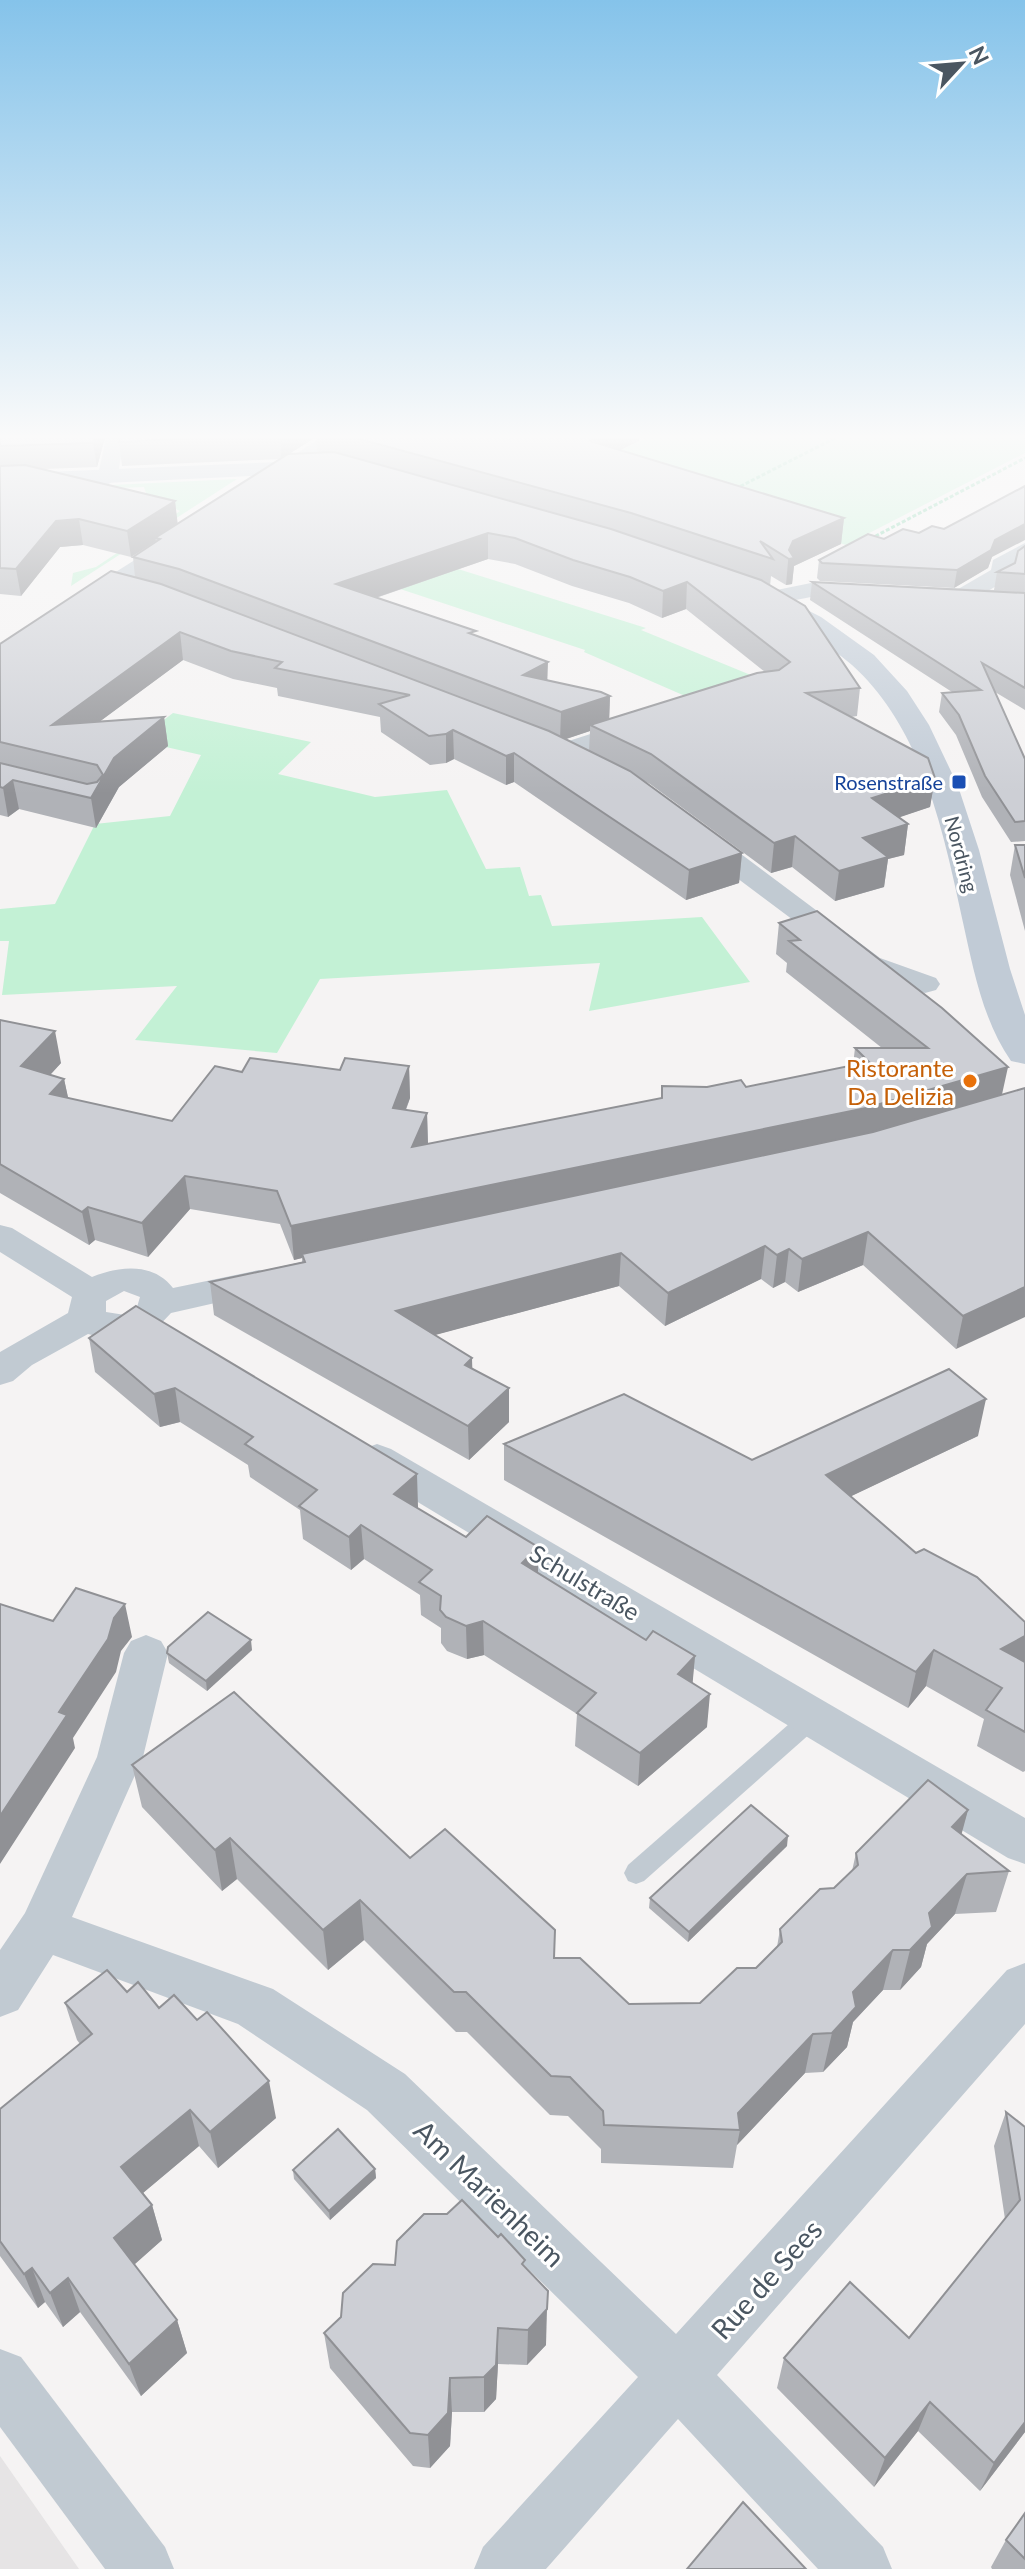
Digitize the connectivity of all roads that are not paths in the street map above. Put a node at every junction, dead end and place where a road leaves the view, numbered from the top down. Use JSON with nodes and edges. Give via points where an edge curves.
{"nodes":[{"id":1,"x":154,"y":554,"type":"edge"},
{"id":2,"x":841,"y":554,"type":"edge"},
{"id":3,"x":1018,"y":554,"type":"edge"},
{"id":4,"x":105,"y":585,"type":"junction"},
{"id":5,"x":811,"y":590,"type":"junction"},
{"id":6,"x":132,"y":592,"type":"edge"},
{"id":7,"x":756,"y":593,"type":"joint"},
{"id":8,"x":886,"y":593,"type":"edge"},
{"id":9,"x":993,"y":600,"type":"edge"},
{"id":10,"x":0,"y":655,"type":"edge"},
{"id":11,"x":662,"y":718,"type":"edge"},
{"id":12,"x":531,"y":741,"type":"edge"},
{"id":13,"x":559,"y":752,"type":"junction"},
{"id":14,"x":586,"y":765,"type":"edge"},
{"id":15,"x":688,"y":828,"type":"edge"},
{"id":16,"x":925,"y":984,"type":"dead end"},
{"id":17,"x":1025,"y":1053,"type":"edge"},
{"id":18,"x":0,"y":1236,"type":"edge"},
{"id":19,"x":298,"y":1274,"type":"edge"},
{"id":20,"x":91,"y":1305,"type":"junction"},
{"id":21,"x":0,"y":1372,"type":"edge"},
{"id":22,"x":350,"y":1442,"type":"edge"},
{"id":23,"x":146,"y":1653,"type":"dead end"},
{"id":24,"x":813,"y":1717,"type":"junction"},
{"id":25,"x":1025,"y":1843,"type":"edge"},
{"id":26,"x":636,"y":1873,"type":"dead end"},
{"id":27,"x":42,"y":1929,"type":"junction"},
{"id":28,"x":1025,"y":1987,"type":"edge"},
{"id":29,"x":0,"y":1993,"type":"edge"},
{"id":30,"x":679,"y":2377,"type":"junction"},
{"id":31,"x":0,"y":2378,"type":"edge"},
{"id":32,"x":143,"y":2569,"type":"edge"},
{"id":33,"x":505,"y":2569,"type":"edge"},
{"id":34,"x":861,"y":2569,"type":"edge"}],
"edges":[{"from":1,"to":4,"type":"street"},
{"from":2,"to":5,"type":"street","via":[[800,575]]},
{"from":3,"to":9,"type":"street","via":[[1001,565],[1002,573],[954,597]]},
{"from":4,"to":6,"type":"street"},
{"from":4,"to":10,"type":"street"},
{"from":5,"to":7,"type":"street"},
{"from":5,"to":8,"type":"street"},
{"from":7,"to":17,"type":"street","name":"Nordring","via":[[827,633],[874,671],[906,713],[939,777],[998,995]]},
{"from":11,"to":13,"type":"street"},
{"from":12,"to":13,"type":"street"},
{"from":13,"to":14,"type":"street"},
{"from":15,"to":16,"type":"street","via":[[870,964]]},
{"from":18,"to":20,"type":"street"},
{"from":19,"to":20,"type":"street","via":[[159,1321],[154,1288],[135,1280],[112,1282]]},
{"from":20,"to":21,"type":"street"},
{"from":22,"to":24,"type":"street","name":"Schulstraße"},
{"from":23,"to":27,"type":"street","via":[[120,1757]]},
{"from":24,"to":25,"type":"street","name":"Schulstraße"},
{"from":24,"to":26,"type":"lane"},
{"from":27,"to":29,"type":"street"},
{"from":27,"to":30,"type":"street","name":"Am Marienheim","via":[[255,2006],[386,2092]]},
{"from":28,"to":30,"type":"street","name":"Rue de Sees"},
{"from":30,"to":33,"type":"street","name":"Rue de Sees"},
{"from":30,"to":34,"type":"street","name":"Am Marienheim"},
{"from":31,"to":32,"type":"street"}]}
